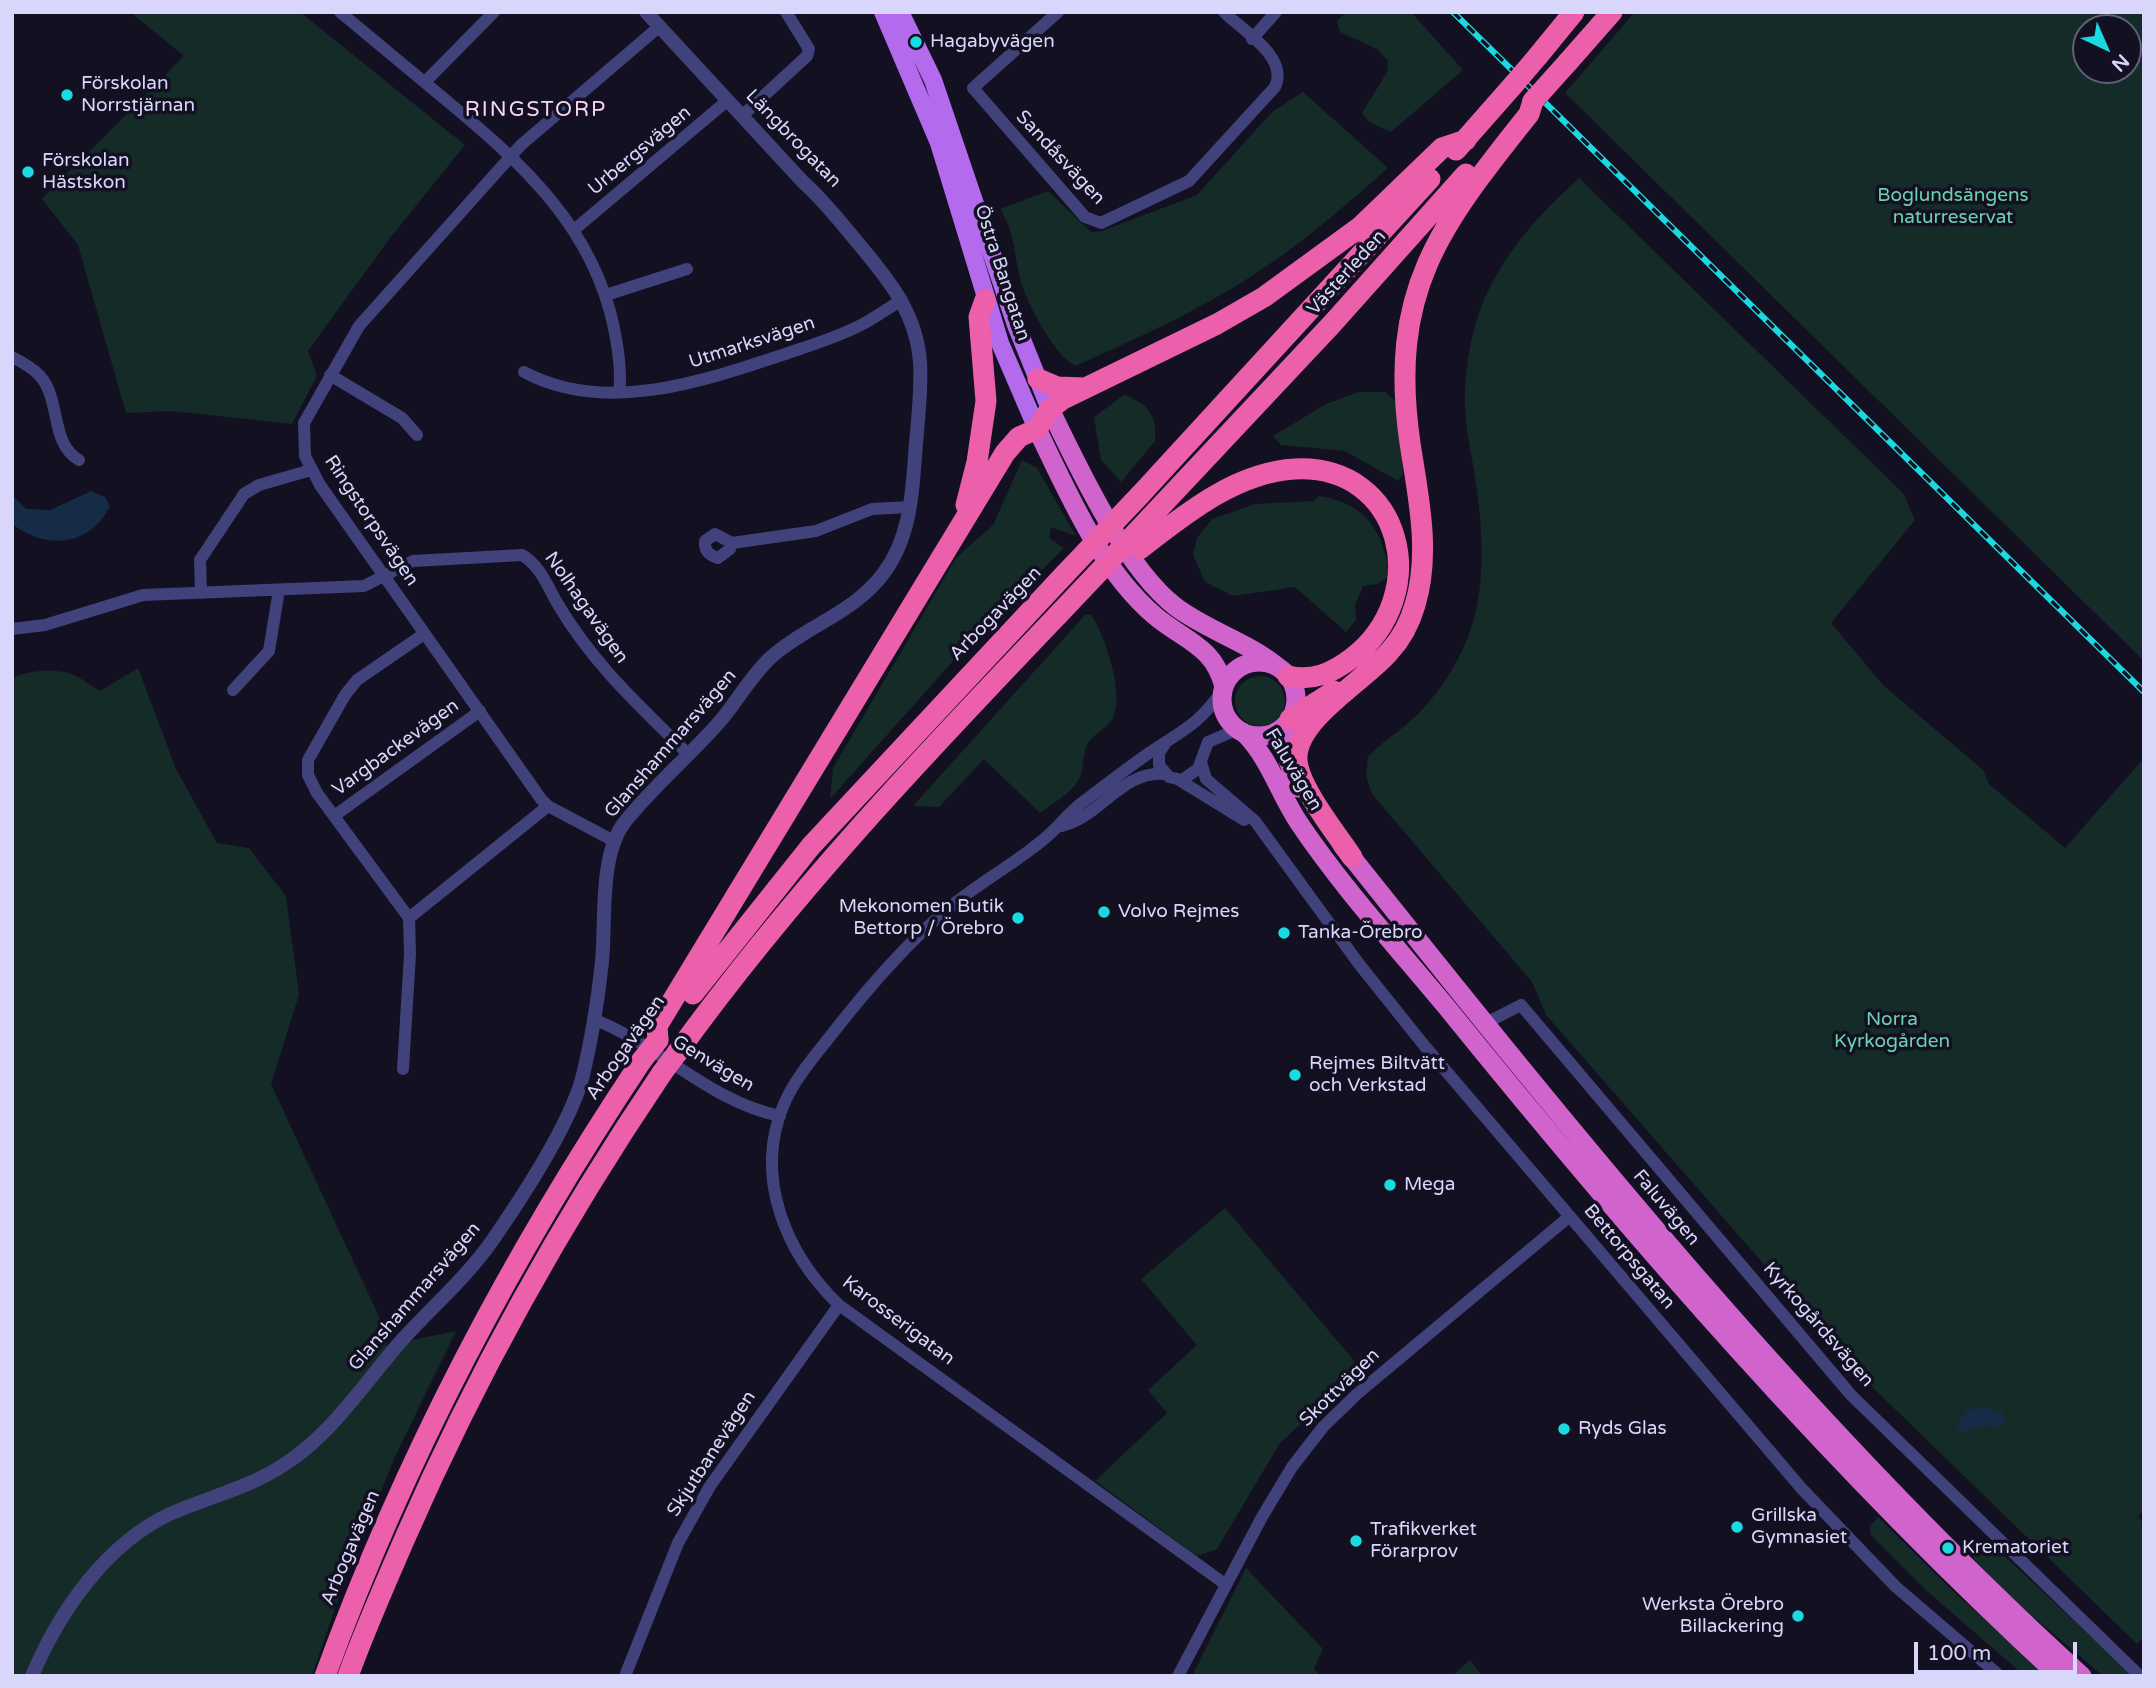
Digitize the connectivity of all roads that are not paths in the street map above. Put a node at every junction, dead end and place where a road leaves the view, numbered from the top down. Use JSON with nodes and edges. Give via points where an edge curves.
{"nodes":[{"id":1,"x":494,"y":12,"type":"edge"},
{"id":2,"x":646,"y":12,"type":"edge"},
{"id":3,"x":786,"y":12,"type":"edge"},
{"id":4,"x":883,"y":12,"type":"edge"},
{"id":5,"x":900,"y":12,"type":"edge"},
{"id":6,"x":1058,"y":12,"type":"edge"},
{"id":7,"x":1223,"y":12,"type":"edge"},
{"id":8,"x":1276,"y":12,"type":"edge"},
{"id":9,"x":1574,"y":12,"type":"edge"},
{"id":10,"x":1612,"y":12,"type":"edge"},
{"id":11,"x":345,"y":14,"type":"edge"},
{"id":12,"x":660,"y":26,"type":"junction"},
{"id":13,"x":1252,"y":39,"type":"junction"},
{"id":14,"x":425,"y":82,"type":"junction"},
{"id":15,"x":728,"y":100,"type":"junction"},
{"id":16,"x":743,"y":115,"type":"junction"},
{"id":17,"x":938,"y":118,"type":"junction"},
{"id":18,"x":512,"y":156,"type":"junction"},
{"id":19,"x":1418,"y":182,"type":"junction"},
{"id":20,"x":1447,"y":208,"type":"junction"},
{"id":21,"x":575,"y":229,"type":"junction"},
{"id":22,"x":687,"y":269,"type":"dead end"},
{"id":23,"x":606,"y":295,"type":"junction"},
{"id":24,"x":902,"y":300,"type":"junction"},
{"id":25,"x":985,"y":300,"type":"junction"},
{"id":26,"x":12,"y":357,"type":"edge"},
{"id":27,"x":524,"y":372,"type":"dead end"},
{"id":28,"x":330,"y":375,"type":"junction"},
{"id":29,"x":1038,"y":379,"type":"junction"},
{"id":30,"x":1087,"y":388,"type":"junction"},
{"id":31,"x":619,"y":392,"type":"junction"},
{"id":32,"x":1050,"y":409,"type":"junction"},
{"id":33,"x":1037,"y":429,"type":"junction"},
{"id":34,"x":417,"y":435,"type":"dead end"},
{"id":35,"x":1072,"y":452,"type":"junction"},
{"id":36,"x":79,"y":460,"type":"dead end"},
{"id":37,"x":311,"y":470,"type":"junction"},
{"id":38,"x":909,"y":507,"type":"junction"},
{"id":39,"x":967,"y":518,"type":"junction"},
{"id":40,"x":1102,"y":534,"type":"junction"},
{"id":41,"x":732,"y":542,"type":"dead end"},
{"id":42,"x":1135,"y":543,"type":"junction"},
{"id":43,"x":384,"y":576,"type":"junction"},
{"id":44,"x":279,"y":590,"type":"junction"},
{"id":45,"x":201,"y":593,"type":"junction"},
{"id":46,"x":1057,"y":616,"type":"junction"},
{"id":47,"x":12,"y":629,"type":"edge"},
{"id":48,"x":424,"y":634,"type":"junction"},
{"id":49,"x":1283,"y":671,"type":"junction"},
{"id":50,"x":1364,"y":675,"type":"junction"},
{"id":51,"x":1224,"y":689,"type":"junction"},
{"id":52,"x":233,"y":690,"type":"dead end"},
{"id":53,"x":480,"y":711,"type":"junction"},
{"id":54,"x":1289,"y":720,"type":"junction"},
{"id":55,"x":1240,"y":731,"type":"junction"},
{"id":56,"x":1165,"y":744,"type":"junction"},
{"id":57,"x":689,"y":755,"type":"junction"},
{"id":58,"x":1201,"y":762,"type":"junction"},
{"id":59,"x":1165,"y":774,"type":"junction"},
{"id":60,"x":1179,"y":780,"type":"junction"},
{"id":61,"x":548,"y":806,"type":"junction"},
{"id":62,"x":334,"y":816,"type":"junction"},
{"id":63,"x":1057,"y":827,"type":"junction"},
{"id":64,"x":1261,"y":833,"type":"junction"},
{"id":65,"x":614,"y":841,"type":"junction"},
{"id":66,"x":1352,"y":857,"type":"junction"},
{"id":67,"x":409,"y":918,"type":"junction"},
{"id":68,"x":593,"y":1019,"type":"junction"},
{"id":69,"x":1485,"y":1024,"type":"junction"},
{"id":70,"x":657,"y":1040,"type":"junction"},
{"id":71,"x":403,"y":1069,"type":"dead end"},
{"id":72,"x":780,"y":1116,"type":"junction"},
{"id":73,"x":1613,"y":1195,"type":"junction"},
{"id":74,"x":1570,"y":1216,"type":"junction"},
{"id":75,"x":839,"y":1305,"type":"junction"},
{"id":76,"x":1225,"y":1584,"type":"junction"},
{"id":77,"x":32,"y":1676,"type":"edge"},
{"id":78,"x":325,"y":1676,"type":"edge"},
{"id":79,"x":348,"y":1676,"type":"edge"},
{"id":80,"x":625,"y":1676,"type":"edge"},
{"id":81,"x":1178,"y":1676,"type":"edge"},
{"id":82,"x":2000,"y":1676,"type":"edge"},
{"id":83,"x":2059,"y":1676,"type":"edge"},
{"id":84,"x":2082,"y":1676,"type":"edge"},
{"id":85,"x":2140,"y":1676,"type":"edge"}],
"edges":[{"from":1,"to":14,"type":"street"},
{"from":2,"to":12,"type":"street","name":"Längbrogatan"},
{"from":3,"to":16,"type":"street","via":[[806,40],[807,56]]},
{"from":4,"to":17,"type":"main road","name":"Östra Bangatan"},
{"from":5,"to":17,"type":"main road","name":"Östra Bangatan"},
{"from":6,"to":13,"type":"street","name":"Sandåsvägen","via":[[974,88],[1085,217],[1101,223],[1189,181],[1276,87],[1276,62]]},
{"from":7,"to":13,"type":"street","name":"Sandåsvägen"},
{"from":8,"to":13,"type":"street"},
{"from":9,"to":19,"type":"highway","name":"Västerleden","bridge":true,"via":[[1466,140]]},
{"from":10,"to":20,"type":"highway","bridge":true},
{"from":11,"to":14,"type":"street"},
{"from":12,"to":15,"type":"street","name":"Längbrogatan"},
{"from":12,"to":18,"type":"street","name":"Ringstorpsvägen"},
{"from":14,"to":18,"type":"street"},
{"from":15,"to":16,"type":"street","name":"Längbrogatan"},
{"from":15,"to":21,"type":"street","name":"Urbergsvägen"},
{"from":16,"to":24,"type":"street","name":"Längbrogatan","via":[[830,205]]},
{"from":17,"to":25,"type":"main road","name":"Östra Bangatan"},
{"from":17,"to":29,"type":"main road","name":"Östra Bangatan"},
{"from":18,"to":21,"type":"street"},
{"from":18,"to":28,"type":"street","name":"Ringstorpsvägen","via":[[359,326]]},
{"from":19,"to":30,"type":"highway","name":"Västerleden","via":[[1249,307]]},
{"from":19,"to":40,"type":"highway","name":"Västerleden","bridge":true},
{"from":20,"to":42,"type":"highway","name":"Västerleden","via":[[1332,324]]},
{"from":20,"to":50,"type":"highway","via":[[1417,286],[1405,352],[1406,402],[1422,532],[1419,592],[1399,641]]},
{"from":21,"to":23,"type":"street"},
{"from":22,"to":23,"type":"street"},
{"from":23,"to":31,"type":"street","via":[[616,338]]},
{"from":24,"to":31,"type":"street","name":"Utmarksvägen","via":[[839,335],[715,378]]},
{"from":24,"to":38,"type":"street","name":"Glanshammarsvägen","via":[[920,363]]},
{"from":25,"to":33,"type":"main road","name":"Östra Bangatan"},
{"from":25,"to":39,"type":"highway","via":[[979,317],[986,401],[977,462],[965,502]]},
{"from":26,"to":36,"type":"street","via":[[46,384],[66,450]]},
{"from":27,"to":31,"type":"street","name":"Utmarksvägen","via":[[574,390]]},
{"from":28,"to":34,"type":"street","via":[[402,418]]},
{"from":28,"to":37,"type":"street","name":"Ringstorpsvägen","via":[[304,423],[302,445]]},
{"from":29,"to":30,"type":"highway","via":[[1057,387]]},
{"from":29,"to":32,"type":"main road","name":"Östra Bangatan"},
{"from":30,"to":32,"type":"highway","name":"Västerleden"},
{"from":32,"to":33,"type":"highway"},
{"from":32,"to":35,"type":"highway","name":"Östra Bangatan"},
{"from":33,"to":35,"type":"highway","via":[[1061,452]]},
{"from":33,"to":39,"type":"highway","via":[[1019,437],[1005,453]]},
{"from":33,"to":40,"type":"highway","name":"Östra Bangatan"},
{"from":35,"to":40,"type":"highway","name":"Östra Bangatan"},
{"from":37,"to":43,"type":"street","name":"Ringstorpsvägen"},
{"from":37,"to":45,"type":"street","via":[[244,494],[200,560]]},
{"from":38,"to":41,"type":"street","via":[[872,509],[816,531]]},
{"from":38,"to":57,"type":"street","name":"Glanshammarsvägen","via":[[894,556],[870,589],[770,659]]},
{"from":39,"to":70,"type":"highway","via":[[657,1026]]},
{"from":40,"to":49,"type":"highway","via":[[1170,602]]},
{"from":40,"to":51,"type":"highway","via":[[1143,604],[1173,631],[1211,655]]},
{"from":40,"to":70,"type":"highway","name":"Arbogavägen","bridge":true,"via":[[811,846]]},
{"from":42,"to":46,"type":"highway","bridge":true},
{"from":42,"to":46,"type":"highway","name":"Västerleden","bridge":true,"via":[[1111,560]]},
{"from":42,"to":49,"type":"highway","via":[[1264,475],[1294,469],[1323,472],[1364,492],[1384,514],[1399,555],[1399,581],[1391,613],[1366,646],[1339,667],[1312,678]]},
{"from":43,"to":44,"type":"street","via":[[364,586]]},
{"from":43,"to":48,"type":"street","name":"Ringstorpsvägen"},
{"from":43,"to":57,"type":"street","name":"Nolhagavägen","via":[[425,559],[522,555],[530,560],[602,668]]},
{"from":44,"to":45,"type":"street"},
{"from":44,"to":52,"type":"street","via":[[269,651]]},
{"from":45,"to":47,"type":"street","via":[[143,595],[45,625]]},
{"from":46,"to":79,"type":"highway","bridge":true,"via":[[846,840],[751,954],[662,1073],[585,1190],[501,1338],[431,1479]]},
{"from":48,"to":53,"type":"street","name":"Ringstorpsvägen"},
{"from":48,"to":62,"type":"street","via":[[357,680],[312,752],[306,766],[308,775]]},
{"from":49,"to":51,"type":"highway","via":[[1266,663],[1249,663],[1233,673]]},
{"from":49,"to":54,"type":"highway","via":[[1296,700]]},
{"from":50,"to":54,"type":"highway"},
{"from":50,"to":66,"type":"highway","via":[[1311,726],[1297,756],[1311,794]]},
{"from":51,"to":55,"type":"highway","via":[[1225,713]]},
{"from":51,"to":56,"type":"street","name":"Karosserigatan","via":[[1199,721]]},
{"from":53,"to":61,"type":"street","name":"Ringstorpsvägen"},
{"from":53,"to":62,"type":"street","name":"Vargbackevägen"},
{"from":54,"to":55,"type":"highway","via":[[1269,734]]},
{"from":54,"to":66,"type":"highway","name":"Faluvägen","via":[[1285,752],[1294,782]]},
{"from":55,"to":58,"type":"street","via":[[1208,742]]},
{"from":55,"to":73,"type":"highway","name":"Faluvägen","via":[[1259,750],[1310,839]]},
{"from":56,"to":59,"type":"street","via":[[1158,757]]},
{"from":56,"to":63,"type":"street","name":"Karosserigatan","via":[[1078,806]]},
{"from":57,"to":65,"type":"street","name":"Glanshammarsvägen","via":[[621,827]]},
{"from":58,"to":60,"type":"street","via":[[1192,775]]},
{"from":58,"to":64,"type":"street","name":"Bettorpsgatan","via":[[1206,779],[1250,815]]},
{"from":59,"to":60,"type":"street"},
{"from":59,"to":63,"type":"street","name":"Karosserigatan","via":[[1141,776]]},
{"from":60,"to":64,"type":"street","name":"Bettorpsgatan"},
{"from":61,"to":65,"type":"street","name":"Ringstorpsvägen"},
{"from":61,"to":67,"type":"street"},
{"from":62,"to":67,"type":"street"},
{"from":63,"to":72,"type":"street","name":"Karosserigatan","via":[[955,903],[892,962],[802,1073]]},
{"from":64,"to":74,"type":"street","name":"Bettorpsgatan","via":[[1359,964]]},
{"from":65,"to":68,"type":"street","name":"Glanshammarsvägen"},
{"from":66,"to":69,"type":"highway","name":"Faluvägen"},
{"from":67,"to":71,"type":"street"},
{"from":68,"to":72,"type":"street","name":"Genvägen","via":[[620,1030],[742,1105]]},
{"from":68,"to":77,"type":"street","name":"Glanshammarsvägen","via":[[582,1078],[567,1115],[481,1256],[297,1455],[268,1474],[150,1524],[120,1547],[88,1582],[45,1645]]},
{"from":69,"to":73,"type":"highway","name":"Faluvägen"},
{"from":69,"to":85,"type":"street","name":"Kyrkogårdsvägen","via":[[1521,1005],[1851,1395]]},
{"from":70,"to":78,"type":"highway","name":"Arbogavägen","bridge":true,"via":[[545,1211],[475,1333],[392,1508]]},
{"from":72,"to":75,"type":"street","name":"Karosserigatan","via":[[774,1148],[780,1217],[794,1250],[818,1285]]},
{"from":73,"to":83,"type":"highway","name":"Faluvägen","via":[[1746,1360],[1870,1493]]},
{"from":73,"to":84,"type":"highway","name":"Faluvägen","via":[[1846,1446]]},
{"from":74,"to":76,"type":"street","name":"Skottvägen","via":[[1333,1416],[1292,1467]]},
{"from":74,"to":82,"type":"street","name":"Bettorpsgatan","via":[[1849,1541]]},
{"from":75,"to":76,"type":"street","name":"Karosserigatan"},
{"from":75,"to":80,"type":"street","name":"Skjutbanevägen","via":[[710,1486],[678,1543]]},
{"from":76,"to":81,"type":"street","name":"Skottvägen"}]}
